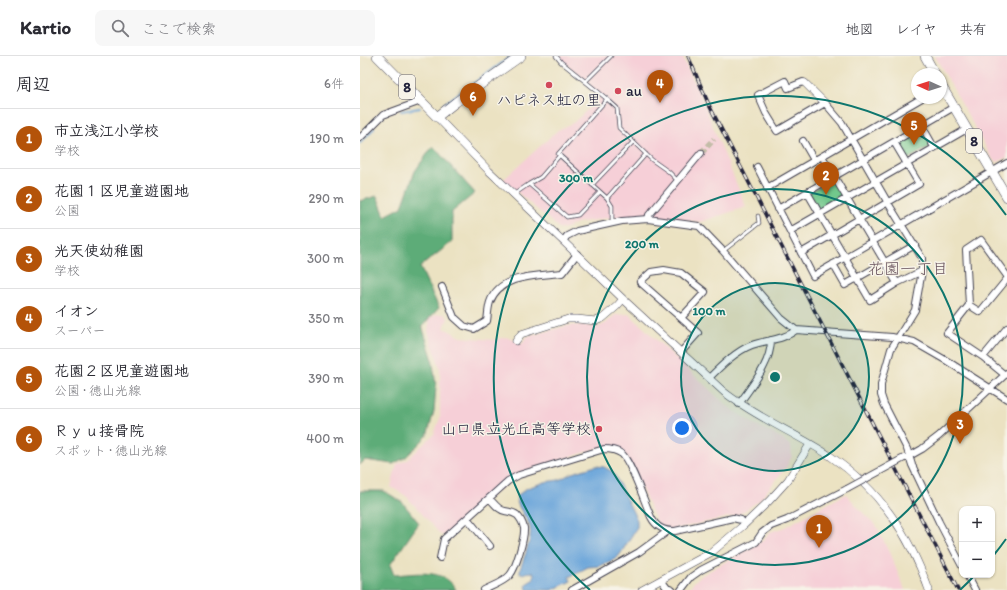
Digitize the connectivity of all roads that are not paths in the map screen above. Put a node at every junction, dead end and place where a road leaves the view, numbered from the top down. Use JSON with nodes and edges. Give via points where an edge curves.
{"nodes":[{"id":1,"x":378,"y":56,"type":"edge"},
{"id":2,"x":521,"y":56,"type":"edge"},
{"id":3,"x":556,"y":56,"type":"edge"},
{"id":4,"x":611,"y":56,"type":"edge"},
{"id":5,"x":925,"y":56,"type":"edge"},
{"id":6,"x":932,"y":68,"type":"edge"},
{"id":7,"x":586,"y":81,"type":"junction"},
{"id":8,"x":806,"y":83,"type":"joint"},
{"id":9,"x":947,"y":96,"type":"edge"},
{"id":10,"x":607,"y":99,"type":"junction"},
{"id":11,"x":421,"y":101,"type":"junction"},
{"id":12,"x":825,"y":103,"type":"junction"},
{"id":13,"x":912,"y":104,"type":"edge"},
{"id":14,"x":954,"y":107,"type":"junction"},
{"id":15,"x":437,"y":117,"type":"junction"},
{"id":16,"x":922,"y":126,"type":"junction"},
{"id":17,"x":967,"y":129,"type":"junction"},
{"id":18,"x":360,"y":138,"type":"edge"},
{"id":19,"x":851,"y":139,"type":"junction"},
{"id":20,"x":803,"y":141,"type":"dead end"},
{"id":21,"x":633,"y":142,"type":"junction"},
{"id":22,"x":894,"y":142,"type":"junction"},
{"id":23,"x":934,"y":148,"type":"junction"},
{"id":24,"x":701,"y":153,"type":"tunnel mouth"},
{"id":25,"x":646,"y":154,"type":"junction"},
{"id":26,"x":560,"y":156,"type":"junction"},
{"id":27,"x":822,"y":156,"type":"junction"},
{"id":28,"x":863,"y":159,"type":"junction"},
{"id":29,"x":814,"y":160,"type":"junction"},
{"id":30,"x":1007,"y":162,"type":"edge"},
{"id":31,"x":906,"y":163,"type":"junction"},
{"id":32,"x":757,"y":167,"type":"dead end"},
{"id":33,"x":992,"y":171,"type":"junction"},
{"id":34,"x":834,"y":176,"type":"junction"},
{"id":35,"x":678,"y":181,"type":"junction"},
{"id":36,"x":875,"y":181,"type":"junction"},
{"id":37,"x":529,"y":184,"type":"junction"},
{"id":38,"x":592,"y":185,"type":"junction"},
{"id":39,"x":768,"y":188,"type":"junction"},
{"id":40,"x":600,"y":192,"type":"junction"},
{"id":41,"x":807,"y":192,"type":"junction"},
{"id":42,"x":516,"y":193,"type":"dead end"},
{"id":43,"x":1007,"y":197,"type":"edge"},
{"id":44,"x":607,"y":198,"type":"junction"},
{"id":45,"x":846,"y":198,"type":"junction"},
{"id":46,"x":888,"y":203,"type":"junction"},
{"id":47,"x":778,"y":209,"type":"junction"},
{"id":48,"x":819,"y":214,"type":"junction"},
{"id":49,"x":758,"y":216,"type":"dead end"},
{"id":50,"x":648,"y":219,"type":"junction"},
{"id":51,"x":859,"y":219,"type":"junction"},
{"id":52,"x":612,"y":222,"type":"junction"},
{"id":53,"x":901,"y":225,"type":"junction"},
{"id":54,"x":790,"y":231,"type":"junction"},
{"id":55,"x":832,"y":234,"type":"junction"},
{"id":56,"x":563,"y":241,"type":"junction"},
{"id":57,"x":873,"y":241,"type":"junction"},
{"id":58,"x":914,"y":245,"type":"junction"},
{"id":59,"x":723,"y":251,"type":"junction"},
{"id":60,"x":801,"y":253,"type":"junction"},
{"id":61,"x":577,"y":254,"type":"junction"},
{"id":62,"x":845,"y":257,"type":"junction"},
{"id":63,"x":885,"y":262,"type":"junction"},
{"id":64,"x":833,"y":264,"type":"junction"},
{"id":65,"x":922,"y":271,"type":"junction"},
{"id":66,"x":1007,"y":277,"type":"edge"},
{"id":67,"x":858,"y":278,"type":"junction"},
{"id":68,"x":896,"y":283,"type":"junction"},
{"id":69,"x":442,"y":287,"type":"dead end"},
{"id":70,"x":623,"y":299,"type":"junction"},
{"id":71,"x":969,"y":305,"type":"junction"},
{"id":72,"x":681,"y":318,"type":"junction"},
{"id":73,"x":1007,"y":328,"type":"edge"},
{"id":74,"x":796,"y":330,"type":"junction"},
{"id":75,"x":897,"y":338,"type":"junction"},
{"id":76,"x":771,"y":340,"type":"junction"},
{"id":77,"x":516,"y":341,"type":"dead end"},
{"id":78,"x":681,"y":352,"type":"junction"},
{"id":79,"x":983,"y":357,"type":"junction"},
{"id":80,"x":1006,"y":374,"type":"edge"},
{"id":81,"x":709,"y":378,"type":"junction"},
{"id":82,"x":991,"y":388,"type":"junction"},
{"id":83,"x":1007,"y":399,"type":"edge"},
{"id":84,"x":739,"y":404,"type":"junction"},
{"id":85,"x":810,"y":444,"type":"junction"},
{"id":86,"x":907,"y":457,"type":"junction"},
{"id":87,"x":489,"y":498,"type":"junction"},
{"id":88,"x":467,"y":518,"type":"junction"},
{"id":89,"x":745,"y":524,"type":"junction"},
{"id":90,"x":668,"y":531,"type":"junction"},
{"id":91,"x":490,"y":546,"type":"dead end"},
{"id":92,"x":440,"y":558,"type":"dead end"},
{"id":93,"x":959,"y":560,"type":"edge"},
{"id":94,"x":969,"y":578,"type":"edge"},
{"id":95,"x":661,"y":580,"type":"junction"},
{"id":96,"x":484,"y":590,"type":"edge"},
{"id":97,"x":572,"y":590,"type":"edge"},
{"id":98,"x":642,"y":590,"type":"edge"},
{"id":99,"x":672,"y":590,"type":"edge"},
{"id":100,"x":681,"y":590,"type":"edge"},
{"id":101,"x":929,"y":590,"type":"edge"},
{"id":102,"x":975,"y":590,"type":"edge"}],
"edges":[{"from":1,"to":11,"type":"main road","number":"8"},
{"from":2,"to":15,"type":"main road"},
{"from":3,"to":7,"type":"lane"},
{"from":4,"to":7,"type":"lane"},
{"from":5,"to":6,"type":"main road"},
{"from":7,"to":10,"type":"lane"},
{"from":8,"to":12,"type":"street"},
{"from":8,"to":12,"type":"street","via":[[788,88],[784,81],[758,95],[777,131]]},
{"from":9,"to":14,"type":"main road","number":"8"},
{"from":10,"to":21,"type":"lane","via":[[618,108],[619,128]]},
{"from":10,"to":26,"type":"lane","via":[[558,154]]},
{"from":11,"to":15,"type":"main road","number":"8"},
{"from":11,"to":18,"type":"street","via":[[383,115]]},
{"from":12,"to":19,"type":"street","via":[[842,123]]},
{"from":13,"to":19,"type":"street"},
{"from":14,"to":16,"type":"street"},
{"from":14,"to":17,"type":"main road","number":"8"},
{"from":15,"to":56,"type":"street","via":[[489,171]]},
{"from":16,"to":22,"type":"street"},
{"from":16,"to":23,"type":"street"},
{"from":17,"to":23,"type":"street"},
{"from":17,"to":33,"type":"main road","number":"8"},
{"from":19,"to":27,"type":"street"},
{"from":19,"to":28,"type":"street"},
{"from":20,"to":29,"type":"street"},
{"from":21,"to":25,"type":"lane"},
{"from":21,"to":38,"type":"lane"},
{"from":22,"to":28,"type":"street"},
{"from":22,"to":31,"type":"street"},
{"from":23,"to":31,"type":"street"},
{"from":24,"to":35,"type":"street"},
{"from":25,"to":35,"type":"lane"},
{"from":25,"to":44,"type":"lane"},
{"from":26,"to":37,"type":"lane","via":[[541,177]]},
{"from":26,"to":38,"type":"lane"},
{"from":27,"to":29,"type":"street"},
{"from":27,"to":34,"type":"street"},
{"from":28,"to":34,"type":"street"},
{"from":28,"to":36,"type":"street"},
{"from":29,"to":39,"type":"street"},
{"from":30,"to":33,"type":"street"},
{"from":31,"to":36,"type":"street"},
{"from":31,"to":46,"type":"street","via":[[919,184]]},
{"from":32,"to":39,"type":"street"},
{"from":33,"to":43,"type":"main road","number":"8"},
{"from":33,"to":53,"type":"street"},
{"from":34,"to":41,"type":"street"},
{"from":34,"to":45,"type":"street"},
{"from":35,"to":50,"type":"street"},
{"from":36,"to":45,"type":"street"},
{"from":36,"to":46,"type":"street"},
{"from":37,"to":40,"type":"lane","via":[[567,217],[578,215]]},
{"from":37,"to":42,"type":"lane"},
{"from":38,"to":40,"type":"lane"},
{"from":39,"to":47,"type":"street"},
{"from":40,"to":44,"type":"lane"},
{"from":41,"to":47,"type":"street"},
{"from":41,"to":48,"type":"street"},
{"from":44,"to":52,"type":"lane","via":[[612,206]]},
{"from":45,"to":48,"type":"street"},
{"from":45,"to":51,"type":"street"},
{"from":46,"to":51,"type":"street"},
{"from":46,"to":53,"type":"street"},
{"from":47,"to":54,"type":"street"},
{"from":48,"to":54,"type":"street"},
{"from":48,"to":55,"type":"street"},
{"from":49,"to":59,"type":"lane","via":[[759,223]]},
{"from":50,"to":52,"type":"street"},
{"from":50,"to":59,"type":"street","via":[[699,226]]},
{"from":51,"to":55,"type":"street"},
{"from":51,"to":57,"type":"street"},
{"from":52,"to":56,"type":"street","via":[[577,231]]},
{"from":53,"to":57,"type":"street"},
{"from":53,"to":58,"type":"street"},
{"from":54,"to":60,"type":"street"},
{"from":55,"to":60,"type":"street"},
{"from":55,"to":62,"type":"street"},
{"from":56,"to":61,"type":"street"},
{"from":57,"to":62,"type":"street"},
{"from":57,"to":63,"type":"street"},
{"from":58,"to":63,"type":"street"},
{"from":58,"to":65,"type":"street","via":[[922,258]]},
{"from":59,"to":74,"type":"street","via":[[781,318]]},
{"from":60,"to":64,"type":"street","via":[[813,276]]},
{"from":61,"to":69,"type":"street","via":[[562,273],[515,280],[499,287],[490,302],[487,321],[474,329],[464,326],[454,317]]},
{"from":61,"to":70,"type":"street"},
{"from":62,"to":64,"type":"street"},
{"from":62,"to":67,"type":"street"},
{"from":63,"to":67,"type":"street"},
{"from":63,"to":68,"type":"street"},
{"from":64,"to":67,"type":"street","via":[[845,285]]},
{"from":65,"to":68,"type":"street"},
{"from":65,"to":75,"type":"street","via":[[915,310]]},
{"from":66,"to":71,"type":"street","via":[[980,312]]},
{"from":66,"to":71,"type":"street","via":[[981,240],[966,250]]},
{"from":67,"to":68,"type":"street","via":[[870,300]]},
{"from":70,"to":77,"type":"street","via":[[603,318],[596,321],[568,319],[521,334]]},
{"from":70,"to":78,"type":"street"},
{"from":71,"to":79,"type":"street","via":[[947,332]]},
{"from":72,"to":72,"type":"street","via":[[640,282],[651,272],[664,270],[681,273],[705,292]]},
{"from":72,"to":78,"type":"street","via":[[698,333]]},
{"from":73,"to":79,"type":"street"},
{"from":74,"to":75,"type":"street"},
{"from":74,"to":76,"type":"street","via":[[792,334]]},
{"from":75,"to":82,"type":"street","via":[[923,346]]},
{"from":75,"to":86,"type":"street","via":[[885,369],[881,395]]},
{"from":76,"to":81,"type":"street","via":[[737,353]]},
{"from":76,"to":84,"type":"street","via":[[769,356],[761,372]]},
{"from":78,"to":81,"type":"street"},
{"from":79,"to":80,"type":"street"},
{"from":80,"to":82,"type":"street"},
{"from":81,"to":84,"type":"street"},
{"from":82,"to":83,"type":"street"},
{"from":82,"to":86,"type":"street","via":[[939,436]]},
{"from":84,"to":85,"type":"street"},
{"from":85,"to":89,"type":"street","via":[[788,480]]},
{"from":85,"to":101,"type":"street","via":[[851,471],[870,488],[912,548]]},
{"from":86,"to":93,"type":"street"},
{"from":86,"to":100,"type":"street","bridge":true,"via":[[771,526],[756,542],[691,577]]},
{"from":87,"to":88,"type":"street"},
{"from":87,"to":90,"type":"street","via":[[519,475],[611,449],[626,460],[655,524]]},
{"from":87,"to":96,"type":"street","via":[[496,507],[517,515],[524,528],[514,569],[505,580]]},
{"from":88,"to":91,"type":"street"},
{"from":88,"to":92,"type":"street","via":[[444,539]]},
{"from":89,"to":90,"type":"street","via":[[733,518]]},
{"from":89,"to":95,"type":"street","via":[[712,552]]},
{"from":90,"to":97,"type":"street","via":[[639,552]]},
{"from":94,"to":102,"type":"street"},
{"from":95,"to":98,"type":"street"},
{"from":95,"to":99,"type":"street"}]}
